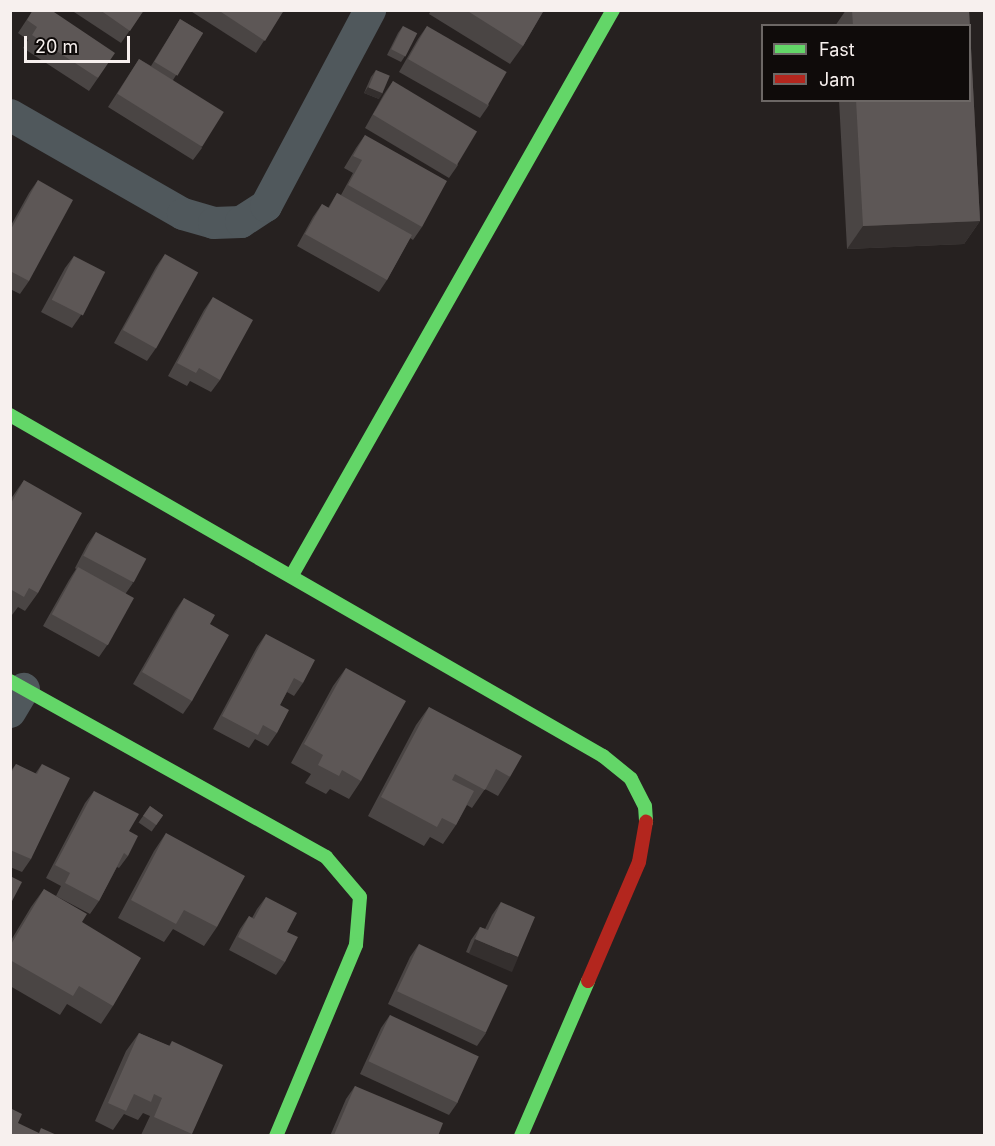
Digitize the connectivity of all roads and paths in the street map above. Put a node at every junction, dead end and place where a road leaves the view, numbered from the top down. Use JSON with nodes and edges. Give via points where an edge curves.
{"nodes":[{"id":1,"x":370,"y":10,"type":"edge"},
{"id":2,"x":613,"y":10,"type":"edge"},
{"id":3,"x":10,"y":115,"type":"edge"},
{"id":4,"x":10,"y":415,"type":"edge"},
{"id":5,"x":292,"y":575,"type":"junction"},
{"id":6,"x":15,"y":694,"type":"edge"},
{"id":7,"x":276,"y":1136,"type":"edge"},
{"id":8,"x":520,"y":1136,"type":"edge"}],
"edges":[{"from":1,"to":3,"type":"street","via":[[266,206],[241,222],[214,223],[183,214]]},
{"from":2,"to":5,"type":"street"},
{"from":4,"to":5,"type":"street"},
{"from":5,"to":8,"type":"street","via":[[603,756],[631,779],[645,806],[646,832],[639,862]]},
{"from":6,"to":7,"type":"street","via":[[326,857],[360,897],[356,945]]}]}
